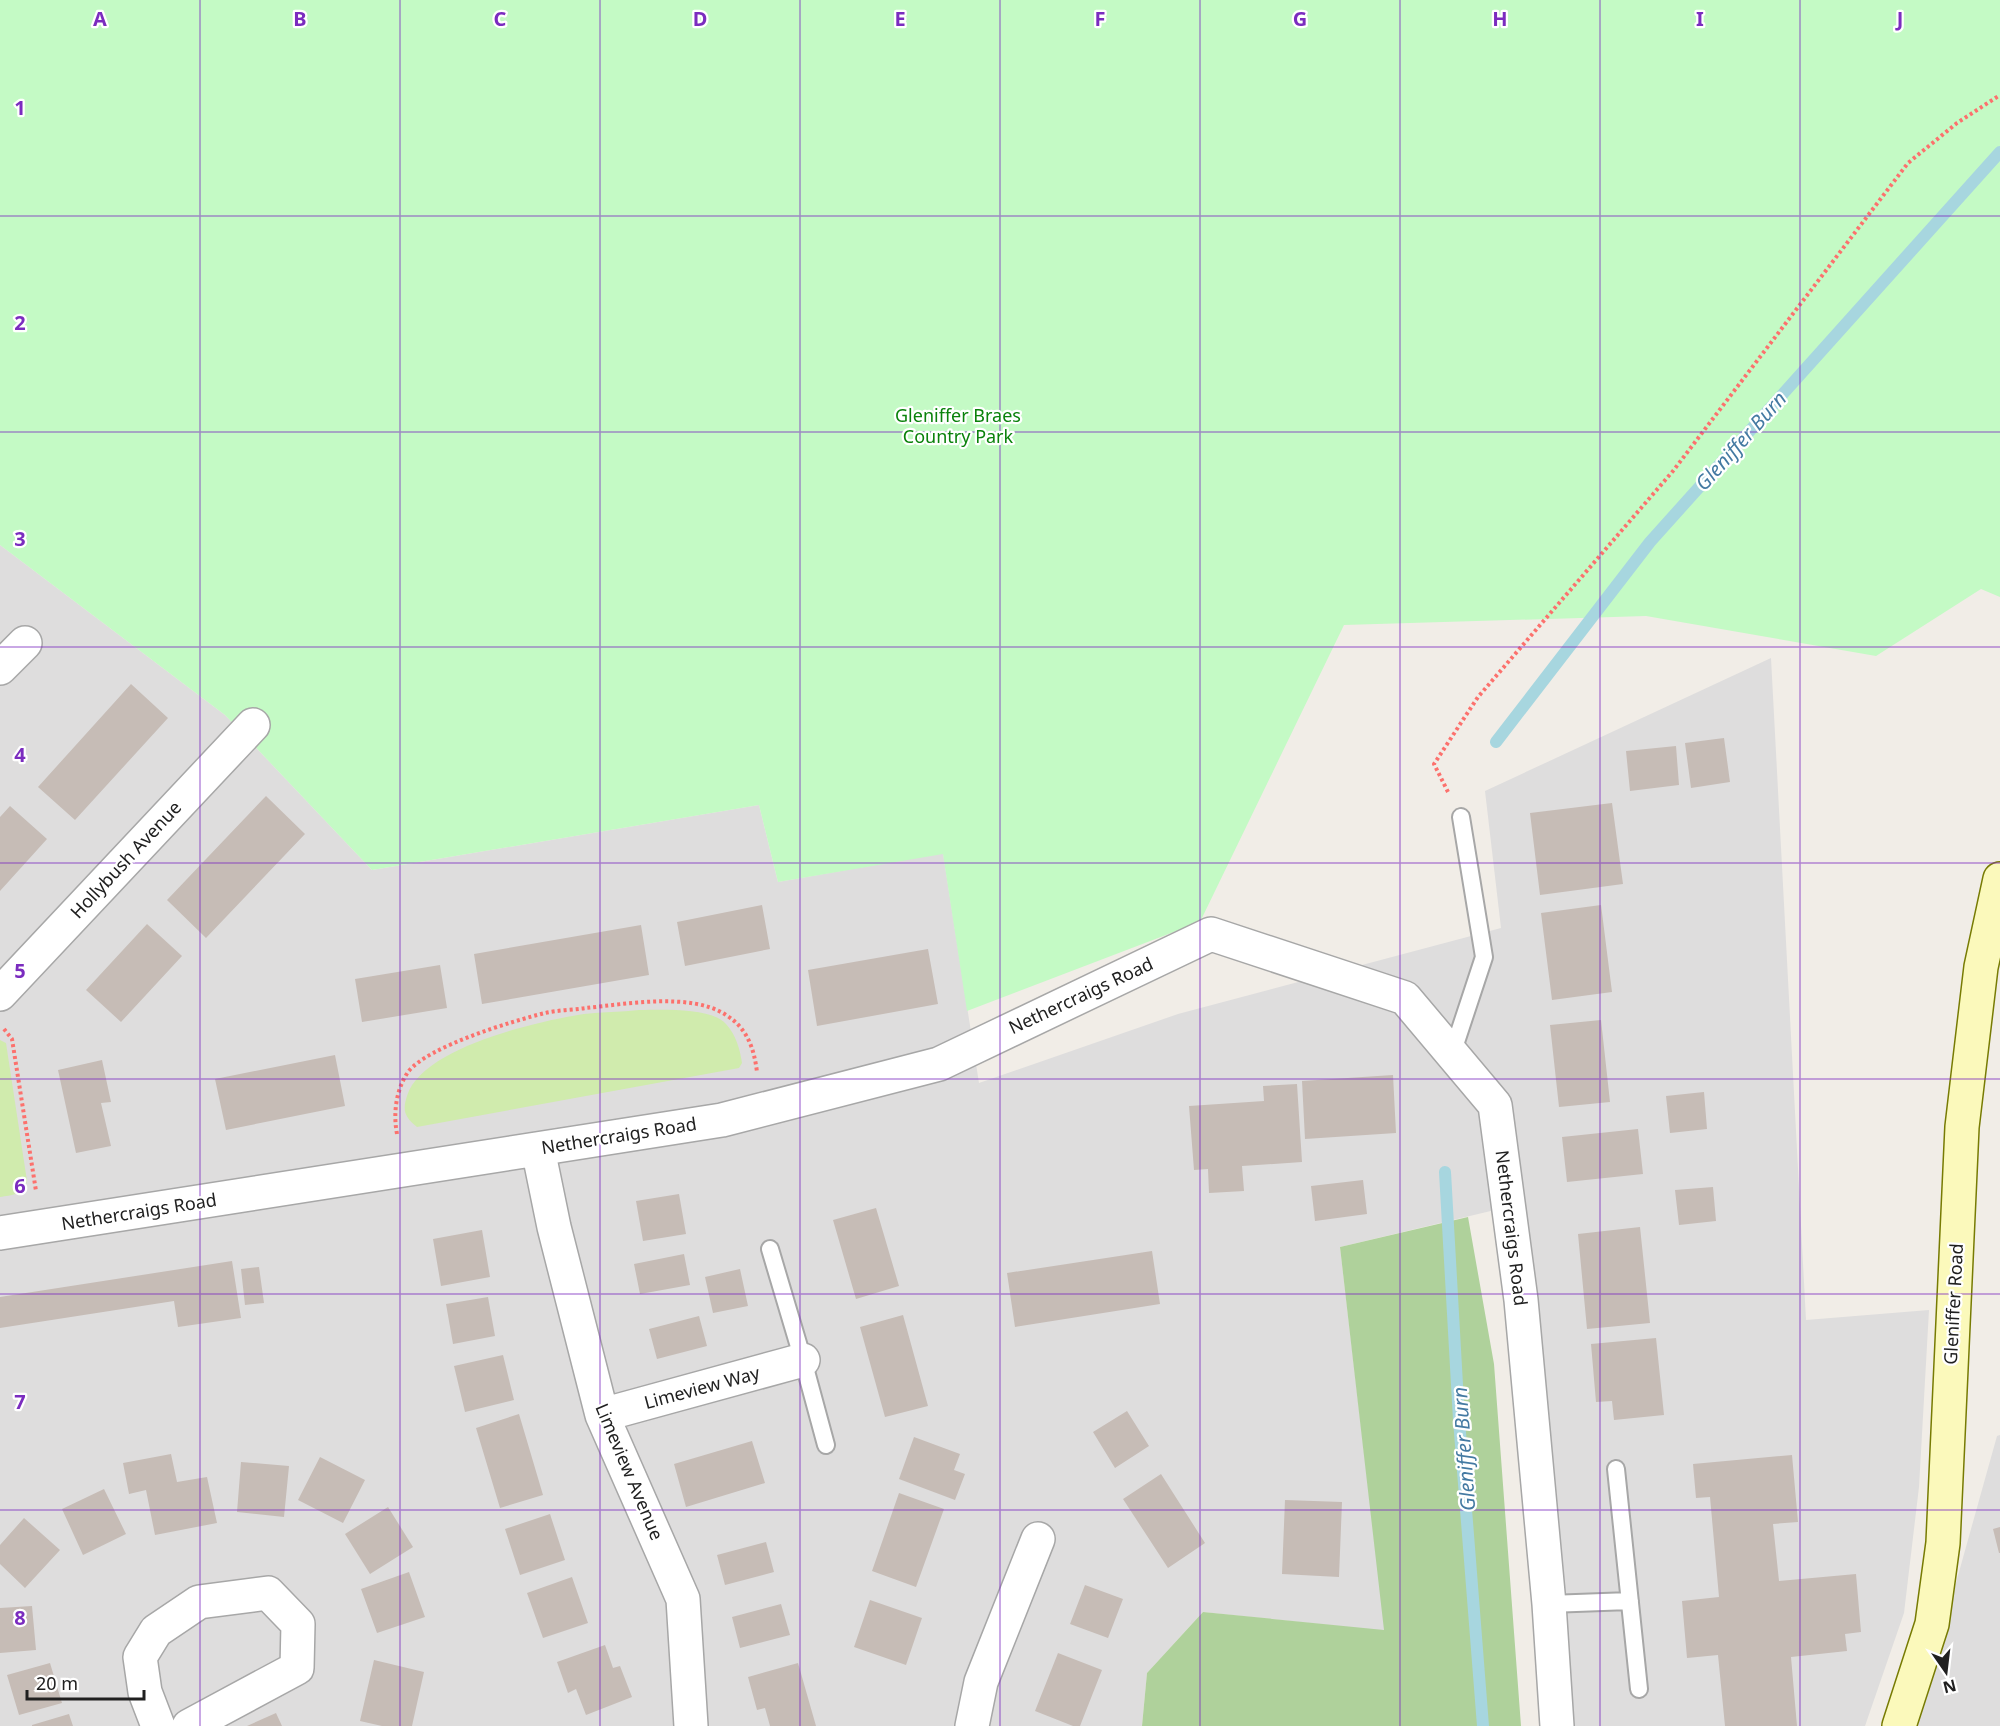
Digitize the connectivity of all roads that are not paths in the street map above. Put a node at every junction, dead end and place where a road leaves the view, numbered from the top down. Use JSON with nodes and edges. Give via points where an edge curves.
{"nodes":[{"id":1,"x":25,"y":643,"type":"dead end"},
{"id":2,"x":0,"y":668,"type":"edge"},
{"id":3,"x":253,"y":725,"type":"dead end"},
{"id":4,"x":1461,"y":817,"type":"road end"},
{"id":5,"x":2000,"y":879,"type":"edge"},
{"id":6,"x":0,"y":994,"type":"edge"},
{"id":7,"x":1452,"y":1054,"type":"junction"},
{"id":8,"x":538,"y":1149,"type":"junction"},
{"id":9,"x":0,"y":1233,"type":"edge"},
{"id":10,"x":770,"y":1249,"type":"dead end"},
{"id":11,"x":803,"y":1360,"type":"junction"},
{"id":12,"x":602,"y":1415,"type":"junction"},
{"id":13,"x":826,"y":1445,"type":"dead end"},
{"id":14,"x":1616,"y":1469,"type":"dead end"},
{"id":15,"x":1038,"y":1539,"type":"dead end"},
{"id":16,"x":1630,"y":1601,"type":"junction"},
{"id":17,"x":1549,"y":1604,"type":"junction"},
{"id":18,"x":1639,"y":1689,"type":"dead end"},
{"id":19,"x":158,"y":1726,"type":"edge"},
{"id":20,"x":189,"y":1726,"type":"edge"},
{"id":21,"x":690,"y":1726,"type":"edge"},
{"id":22,"x":972,"y":1726,"type":"edge"},
{"id":23,"x":1557,"y":1726,"type":"edge"},
{"id":24,"x":1899,"y":1726,"type":"edge"}],
"edges":[{"from":1,"to":2,"type":"street"},
{"from":3,"to":6,"type":"street","name":"Hollybush Avenue"},
{"from":4,"to":7,"type":"lane","via":[[1484,957]]},
{"from":5,"to":24,"type":"main road","name":"Gleniffer Road","via":[[1981,967],[1962,1127],[1943,1543],[1932,1624]]},
{"from":7,"to":8,"type":"street","name":"Nethercraigs Road","via":[[1405,998],[1210,934],[939,1064],[722,1120]]},
{"from":7,"to":17,"type":"street","name":"Nethercraigs Road","via":[[1495,1105],[1521,1300]]},
{"from":8,"to":9,"type":"street","name":"Nethercraigs Road"},
{"from":8,"to":12,"type":"street","name":"Limeview Avenue"},
{"from":10,"to":11,"type":"lane"},
{"from":11,"to":12,"type":"street","name":"Limeview Way"},
{"from":11,"to":13,"type":"lane"},
{"from":12,"to":21,"type":"street","name":"Limeview Avenue","via":[[683,1599]]},
{"from":14,"to":16,"type":"lane"},
{"from":15,"to":22,"type":"street","via":[[981,1682]]},
{"from":16,"to":17,"type":"lane"},
{"from":16,"to":18,"type":"lane"},
{"from":17,"to":23,"type":"street","name":"Nethercraigs Road"},
{"from":19,"to":20,"type":"street","via":[[145,1692],[140,1657],[156,1631],[199,1602],[268,1593],[298,1624],[297,1668]]}]}
